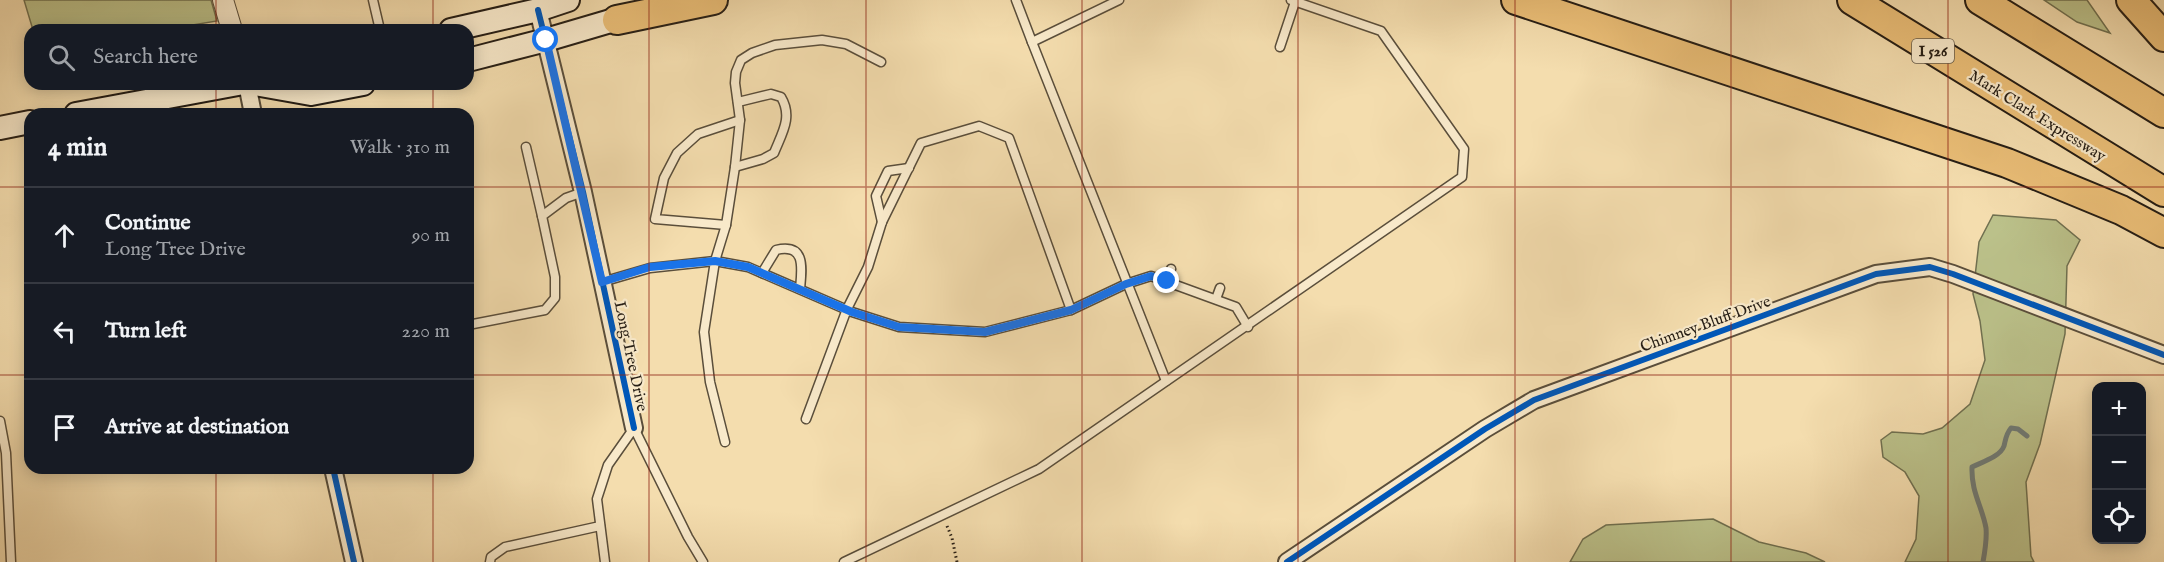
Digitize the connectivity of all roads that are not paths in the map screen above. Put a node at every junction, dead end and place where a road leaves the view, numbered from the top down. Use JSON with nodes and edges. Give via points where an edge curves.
{"nodes":[{"id":1,"x":223,"y":0,"type":"edge"},
{"id":2,"x":373,"y":0,"type":"edge"},
{"id":3,"x":568,"y":0,"type":"edge"},
{"id":4,"x":669,"y":0,"type":"edge"},
{"id":5,"x":713,"y":0,"type":"edge"},
{"id":6,"x":1016,"y":0,"type":"edge"},
{"id":7,"x":1119,"y":0,"type":"edge"},
{"id":8,"x":1516,"y":0,"type":"edge"},
{"id":9,"x":1852,"y":0,"type":"edge"},
{"id":10,"x":1980,"y":0,"type":"edge"},
{"id":11,"x":2131,"y":0,"type":"edge"},
{"id":12,"x":1293,"y":1,"type":"edge"},
{"id":13,"x":538,"y":10,"type":"junction"},
{"id":14,"x":617,"y":20,"type":"junction"},
{"id":15,"x":230,"y":24,"type":"edge"},
{"id":16,"x":379,"y":24,"type":"edge"},
{"id":17,"x":474,"y":25,"type":"edge"},
{"id":18,"x":2164,"y":37,"type":"edge"},
{"id":19,"x":546,"y":40,"type":"junction"},
{"id":20,"x":1032,"y":42,"type":"junction"},
{"id":21,"x":1280,"y":47,"type":"dead end"},
{"id":22,"x":474,"y":58,"type":"edge"},
{"id":23,"x":881,"y":62,"type":"dead end"},
{"id":24,"x":206,"y":90,"type":"edge"},
{"id":25,"x":247,"y":90,"type":"edge"},
{"id":26,"x":292,"y":90,"type":"edge"},
{"id":27,"x":328,"y":90,"type":"edge"},
{"id":28,"x":738,"y":102,"type":"junction"},
{"id":29,"x":108,"y":108,"type":"edge"},
{"id":30,"x":252,"y":108,"type":"edge"},
{"id":31,"x":2164,"y":113,"type":"edge"},
{"id":32,"x":740,"y":120,"type":"junction"},
{"id":33,"x":24,"y":122,"type":"edge"},
{"id":34,"x":1,"y":124,"type":"edge"},
{"id":35,"x":526,"y":147,"type":"dead end"},
{"id":36,"x":735,"y":167,"type":"junction"},
{"id":37,"x":909,"y":168,"type":"junction"},
{"id":38,"x":582,"y":192,"type":"junction"},
{"id":39,"x":2164,"y":192,"type":"edge"},
{"id":40,"x":542,"y":216,"type":"junction"},
{"id":41,"x":882,"y":222,"type":"junction"},
{"id":42,"x":726,"y":225,"type":"junction"},
{"id":43,"x":2164,"y":233,"type":"edge"},
{"id":44,"x":715,"y":261,"type":"junction"},
{"id":45,"x":1171,"y":269,"type":"dead end"},
{"id":46,"x":762,"y":273,"type":"junction"},
{"id":47,"x":1167,"y":281,"type":"junction"},
{"id":48,"x":602,"y":282,"type":"junction"},
{"id":49,"x":1126,"y":284,"type":"junction"},
{"id":50,"x":1220,"y":288,"type":"dead end"},
{"id":51,"x":800,"y":290,"type":"junction"},
{"id":52,"x":1216,"y":299,"type":"junction"},
{"id":53,"x":847,"y":309,"type":"junction"},
{"id":54,"x":1071,"y":310,"type":"junction"},
{"id":55,"x":474,"y":324,"type":"edge"},
{"id":56,"x":1248,"y":327,"type":"junction"},
{"id":57,"x":2164,"y":355,"type":"edge"},
{"id":58,"x":1166,"y":381,"type":"junction"},
{"id":59,"x":806,"y":419,"type":"dead end"},
{"id":60,"x":0,"y":421,"type":"edge"},
{"id":61,"x":634,"y":429,"type":"junction"},
{"id":62,"x":725,"y":442,"type":"dead end"},
{"id":63,"x":334,"y":474,"type":"edge"},
{"id":64,"x":600,"y":526,"type":"junction"},
{"id":65,"x":11,"y":562,"type":"edge"},
{"id":66,"x":354,"y":562,"type":"edge"},
{"id":67,"x":490,"y":562,"type":"edge"},
{"id":68,"x":606,"y":562,"type":"edge"},
{"id":69,"x":703,"y":562,"type":"edge"},
{"id":70,"x":844,"y":562,"type":"edge"},
{"id":71,"x":1287,"y":562,"type":"edge"}],
"edges":[{"from":1,"to":15,"type":"street"},
{"from":2,"to":16,"type":"lane"},
{"from":3,"to":13,"type":"main road"},
{"from":4,"to":14,"type":"main road"},
{"from":5,"to":14,"type":"highway"},
{"from":6,"to":20,"type":"lane"},
{"from":7,"to":20,"type":"lane"},
{"from":8,"to":43,"type":"highway","via":[[2007,164],[2121,210]]},
{"from":9,"to":39,"type":"highway","name":"Mark Clark Expressway","number":"I 526"},
{"from":10,"to":31,"type":"highway"},
{"from":11,"to":18,"type":"highway"},
{"from":12,"to":21,"type":"lane"},
{"from":12,"to":56,"type":"lane","via":[[1381,31],[1464,149],[1462,177]]},
{"from":13,"to":17,"type":"main road"},
{"from":13,"to":19,"type":"street","name":"Long Tree Drive"},
{"from":14,"to":19,"type":"main road"},
{"from":19,"to":22,"type":"main road"},
{"from":19,"to":38,"type":"street","name":"Long Tree Drive"},
{"from":20,"to":49,"type":"lane"},
{"from":23,"to":28,"type":"lane","via":[[846,44],[830,41],[775,45],[741,60],[735,83]]},
{"from":24,"to":29,"type":"main road"},
{"from":25,"to":30,"type":"street"},
{"from":26,"to":27,"type":"main road"},
{"from":28,"to":32,"type":"lane"},
{"from":28,"to":36,"type":"lane","via":[[771,94],[781,97],[788,119],[774,153]]},
{"from":32,"to":36,"type":"lane"},
{"from":32,"to":42,"type":"lane","via":[[698,134],[677,153],[664,178],[655,219]]},
{"from":33,"to":34,"type":"main road"},
{"from":35,"to":40,"type":"lane"},
{"from":36,"to":42,"type":"lane"},
{"from":37,"to":41,"type":"lane"},
{"from":37,"to":41,"type":"lane","via":[[888,171],[876,196]]},
{"from":37,"to":54,"type":"lane","via":[[921,143],[979,126],[1010,138]]},
{"from":38,"to":40,"type":"lane","via":[[566,198]]},
{"from":38,"to":48,"type":"street","name":"Long Tree Drive"},
{"from":40,"to":55,"type":"lane","via":[[555,277],[555,298],[545,310]]},
{"from":41,"to":53,"type":"lane","via":[[868,267]]},
{"from":42,"to":44,"type":"lane"},
{"from":44,"to":46,"type":"lane"},
{"from":44,"to":48,"type":"lane","via":[[650,267]]},
{"from":44,"to":62,"type":"lane","via":[[704,332],[710,382]]},
{"from":45,"to":47,"type":"lane"},
{"from":46,"to":51,"type":"lane"},
{"from":46,"to":51,"type":"lane","via":[[776,250],[794,250],[802,269]]},
{"from":47,"to":49,"type":"lane","via":[[1151,276]]},
{"from":47,"to":52,"type":"lane"},
{"from":48,"to":61,"type":"street","name":"Long Tree Drive"},
{"from":49,"to":54,"type":"lane"},
{"from":49,"to":58,"type":"lane"},
{"from":50,"to":52,"type":"lane"},
{"from":51,"to":53,"type":"lane"},
{"from":52,"to":56,"type":"lane","via":[[1236,307]]},
{"from":53,"to":54,"type":"lane","via":[[899,327],[985,332]]},
{"from":53,"to":59,"type":"lane"},
{"from":56,"to":58,"type":"lane"},
{"from":57,"to":71,"type":"street","name":"Chimney Bluff Drive","via":[[1930,267],[1876,274],[1534,400]]},
{"from":58,"to":70,"type":"lane","via":[[1039,469]]},
{"from":60,"to":65,"type":"lane","via":[[6,453]]},
{"from":61,"to":64,"type":"lane","via":[[605,473],[597,499]]},
{"from":61,"to":69,"type":"lane"},
{"from":63,"to":66,"type":"street"},
{"from":64,"to":67,"type":"lane","via":[[505,547],[491,556]]},
{"from":64,"to":68,"type":"lane"}]}
